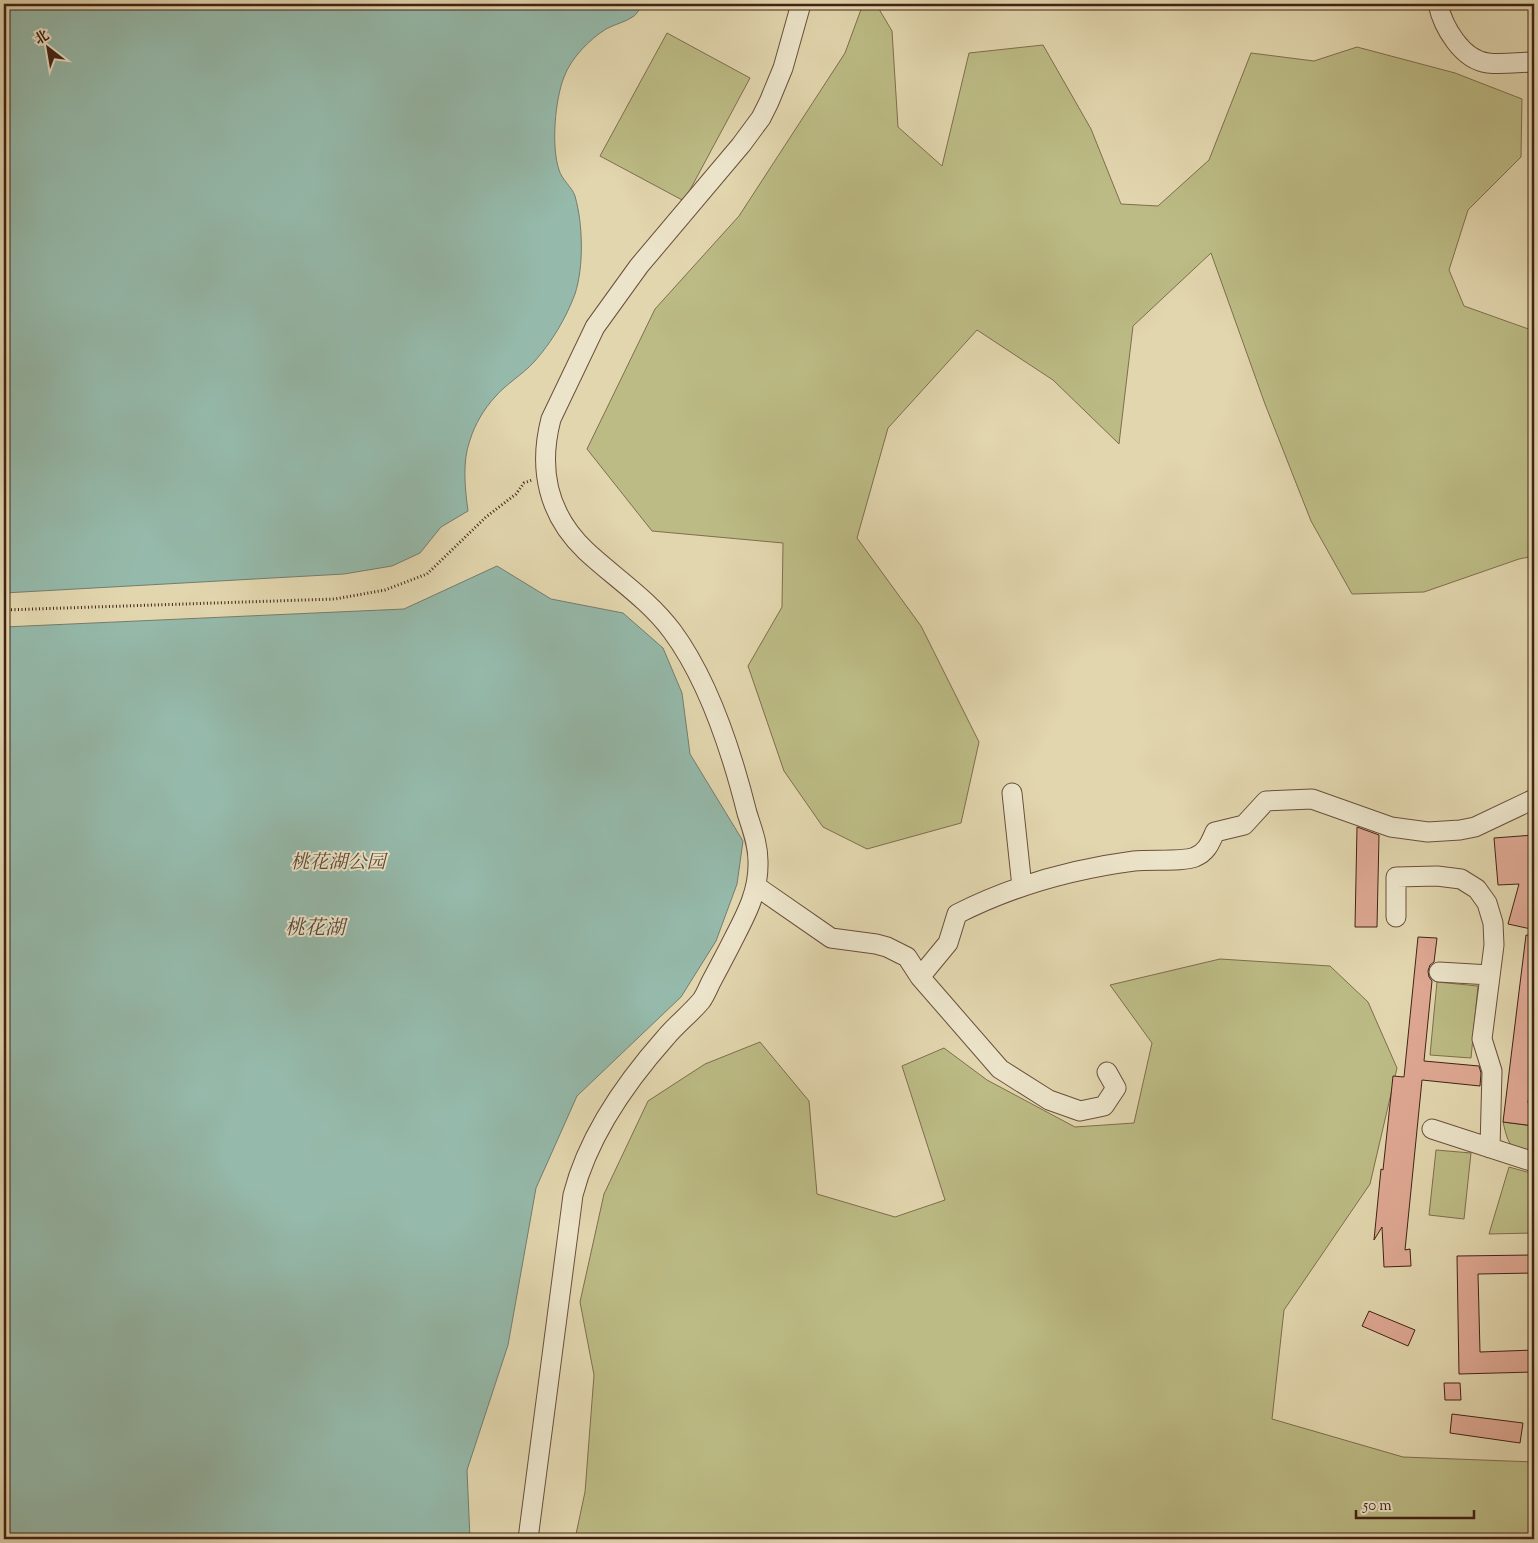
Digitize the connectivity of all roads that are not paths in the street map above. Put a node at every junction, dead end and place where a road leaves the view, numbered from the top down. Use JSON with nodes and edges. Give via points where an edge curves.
{"nodes":[{"id":1,"x":801,"y":4,"type":"edge"},
{"id":2,"x":1438,"y":4,"type":"edge"},
{"id":3,"x":1534,"y":62,"type":"edge"},
{"id":4,"x":1012,"y":793,"type":"dead end"},
{"id":5,"x":1534,"y":799,"type":"edge"},
{"id":6,"x":756,"y":886,"type":"junction"},
{"id":7,"x":1022,"y":887,"type":"junction"},
{"id":8,"x":1396,"y":917,"type":"dead end"},
{"id":9,"x":1440,"y":972,"type":"dead end"},
{"id":10,"x":1490,"y":975,"type":"junction"},
{"id":11,"x":920,"y":976,"type":"junction"},
{"id":12,"x":1106,"y":1072,"type":"dead end"},
{"id":13,"x":1432,"y":1129,"type":"dead end"},
{"id":14,"x":1490,"y":1148,"type":"junction"},
{"id":15,"x":1534,"y":1162,"type":"edge"},
{"id":16,"x":528,"y":1539,"type":"edge"}],
"edges":[{"from":1,"to":6,"type":"street","via":[[777,85],[761,118],[639,266],[595,327],[551,419],[545,451],[547,483],[558,514],[576,540],[655,611],[681,644],[695,669],[734,762],[757,848]]},
{"from":2,"to":3,"type":"street","via":[[1450,35],[1466,52],[1486,63]]},
{"from":4,"to":7,"type":"street"},
{"from":5,"to":7,"type":"street","via":[[1475,827],[1428,832],[1391,826],[1312,799],[1266,801],[1244,825],[1215,832],[1206,851],[1193,858],[1135,861]]},
{"from":6,"to":11,"type":"street","via":[[831,938],[876,944],[897,951],[907,957]]},
{"from":6,"to":16,"type":"street","via":[[750,908],[702,1000],[666,1037],[630,1082],[582,1163],[573,1195]]},
{"from":7,"to":11,"type":"street","via":[[956,914],[948,943]]},
{"from":8,"to":10,"type":"street","via":[[1396,878],[1437,876],[1461,879],[1476,889],[1487,903],[1493,923],[1494,945]]},
{"from":9,"to":10,"type":"street"},
{"from":10,"to":14,"type":"street","via":[[1482,1039],[1492,1071]]},
{"from":11,"to":12,"type":"street","via":[[1000,1070],[1049,1100],[1080,1111],[1104,1106],[1116,1088]]},
{"from":13,"to":14,"type":"street"},
{"from":14,"to":15,"type":"street"}]}
